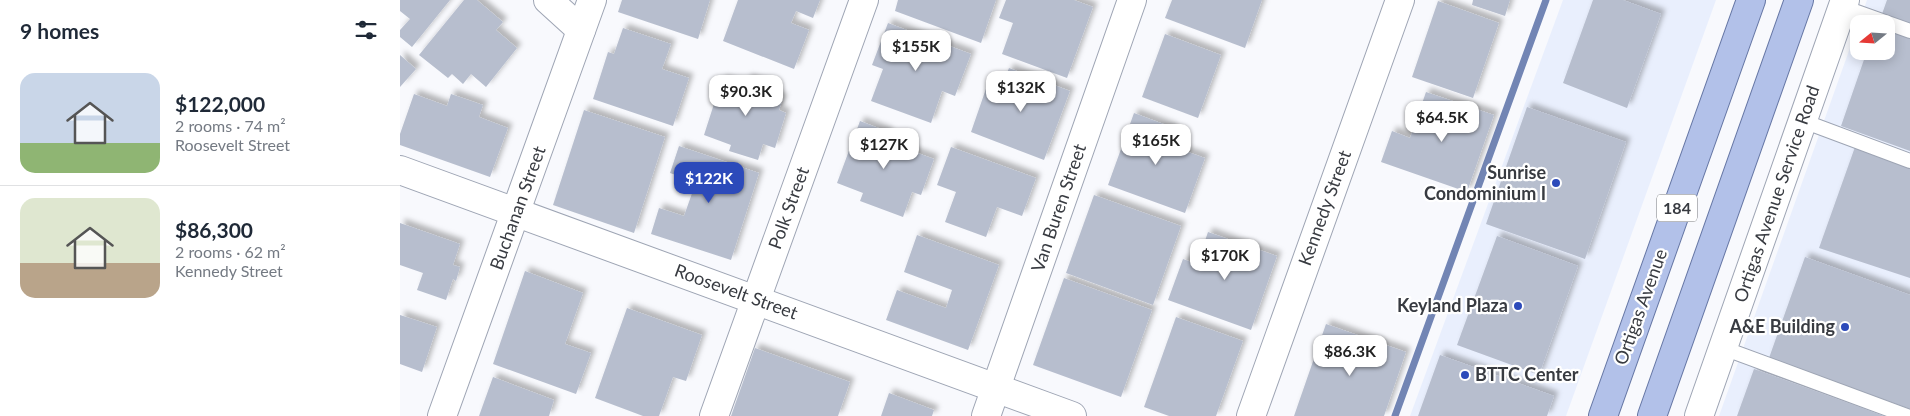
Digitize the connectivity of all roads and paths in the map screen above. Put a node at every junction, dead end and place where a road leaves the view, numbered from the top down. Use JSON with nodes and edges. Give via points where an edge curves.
{"nodes":[{"id":1,"x":548,"y":0,"type":"edge"},
{"id":2,"x":592,"y":0,"type":"edge"},
{"id":3,"x":864,"y":0,"type":"edge"},
{"id":4,"x":1132,"y":0,"type":"edge"},
{"id":5,"x":1400,"y":0,"type":"edge"},
{"id":6,"x":1751,"y":0,"type":"edge"},
{"id":7,"x":1799,"y":0,"type":"edge"},
{"id":8,"x":1844,"y":4,"type":"edge"},
{"id":9,"x":581,"y":30,"type":"junction"},
{"id":10,"x":1910,"y":31,"type":"edge"},
{"id":11,"x":1803,"y":121,"type":"junction"},
{"id":12,"x":1910,"y":161,"type":"edge"},
{"id":13,"x":400,"y":170,"type":"edge"},
{"id":14,"x":517,"y":213,"type":"junction"},
{"id":15,"x":756,"y":299,"type":"junction"},
{"id":16,"x":1722,"y":348,"type":"junction"},
{"id":17,"x":996,"y":388,"type":"junction"},
{"id":18,"x":442,"y":416,"type":"edge"},
{"id":19,"x":714,"y":416,"type":"edge"},
{"id":20,"x":986,"y":416,"type":"edge"},
{"id":21,"x":1072,"y":416,"type":"edge"},
{"id":22,"x":1251,"y":416,"type":"edge"},
{"id":23,"x":1603,"y":416,"type":"edge"},
{"id":24,"x":1652,"y":416,"type":"edge"},
{"id":25,"x":1699,"y":416,"type":"edge"},
{"id":26,"x":1907,"y":416,"type":"edge"}],
"edges":[{"from":1,"to":9,"type":"street"},
{"from":2,"to":9,"type":"street","name":"Buchanan Street"},
{"from":3,"to":15,"type":"street","name":"Polk Street"},
{"from":4,"to":17,"type":"street","name":"Van Buren Street"},
{"from":5,"to":22,"type":"street","name":"Kennedy Street"},
{"from":6,"to":23,"type":"main road","name":"Ortigas Avenue","number":"184"},
{"from":7,"to":24,"type":"main road","number":"184"},
{"from":8,"to":10,"type":"lane"},
{"from":8,"to":11,"type":"street","name":"Ortigas Avenue Service Road"},
{"from":9,"to":14,"type":"street","name":"Buchanan Street"},
{"from":11,"to":12,"type":"lane"},
{"from":11,"to":16,"type":"street","name":"Ortigas Avenue Service Road"},
{"from":13,"to":14,"type":"street","name":"Roosevelt Street"},
{"from":14,"to":15,"type":"street","name":"Roosevelt Street"},
{"from":14,"to":18,"type":"street","name":"Buchanan Street"},
{"from":15,"to":17,"type":"street","name":"Roosevelt Street"},
{"from":15,"to":19,"type":"street","name":"Polk Street"},
{"from":16,"to":25,"type":"street","name":"Ortigas Avenue Service Road"},
{"from":16,"to":26,"type":"lane"},
{"from":17,"to":20,"type":"street","name":"Van Buren Street"},
{"from":17,"to":21,"type":"street","name":"Roosevelt Street"}]}
